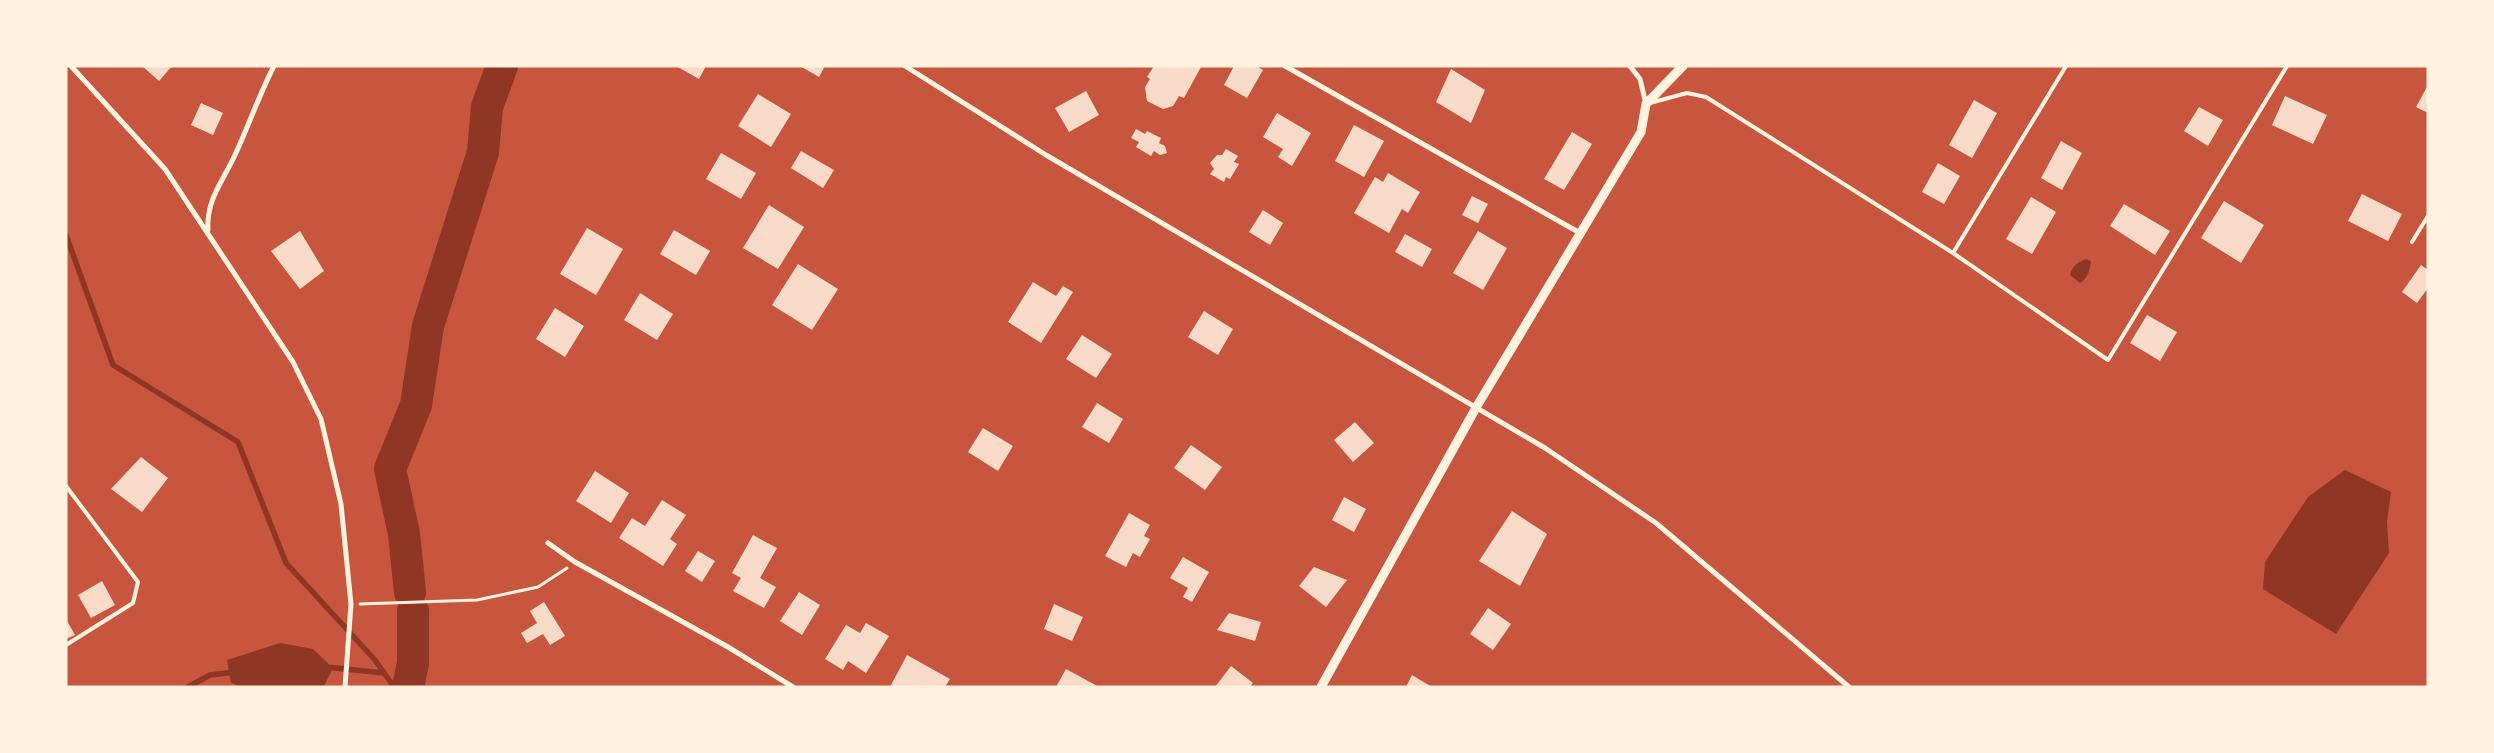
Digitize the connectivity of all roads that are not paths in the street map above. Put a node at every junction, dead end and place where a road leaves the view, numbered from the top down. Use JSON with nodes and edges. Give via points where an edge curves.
{"nodes":[{"id":1,"x":71,"y":66,"type":"edge"},
{"id":2,"x":274,"y":66,"type":"edge"},
{"id":3,"x":905,"y":66,"type":"edge"},
{"id":4,"x":1285,"y":66,"type":"edge"},
{"id":5,"x":1630,"y":66,"type":"edge"},
{"id":6,"x":1683,"y":66,"type":"edge"},
{"id":7,"x":2066,"y":66,"type":"edge"},
{"id":8,"x":2287,"y":66,"type":"edge"},
{"id":9,"x":1646,"y":104,"type":"junction"},
{"id":10,"x":2428,"y":216,"type":"edge"},
{"id":11,"x":208,"y":230,"type":"junction"},
{"id":12,"x":1580,"y":233,"type":"junction"},
{"id":13,"x":2412,"y":242,"type":"dead end"},
{"id":14,"x":1953,"y":253,"type":"junction"},
{"id":15,"x":1477,"y":406,"type":"junction"},
{"id":16,"x":66,"y":486,"type":"edge"},
{"id":17,"x":548,"y":543,"type":"dead end"},
{"id":18,"x":66,"y":645,"type":"edge"},
{"id":19,"x":345,"y":687,"type":"edge"},
{"id":20,"x":793,"y":687,"type":"edge"},
{"id":21,"x":1321,"y":687,"type":"edge"},
{"id":22,"x":1849,"y":687,"type":"edge"}],
"edges":[{"from":1,"to":11,"type":"street","via":[[165,169]]},
{"from":2,"to":11,"type":"street","via":[[212,198],[207,213]]},
{"from":3,"to":15,"type":"street","via":[[1046,155]]},
{"from":4,"to":12,"type":"street"},
{"from":5,"to":9,"type":"street","via":[[1640,79]]},
{"from":6,"to":9,"type":"street"},
{"from":7,"to":14,"type":"lane"},
{"from":8,"to":14,"type":"lane","via":[[2108,360]]},
{"from":9,"to":12,"type":"street","via":[[1641,132]]},
{"from":9,"to":14,"type":"lane","via":[[1687,93],[1706,97]]},
{"from":10,"to":13,"type":"lane"},
{"from":11,"to":19,"type":"street","via":[[293,362],[321,419],[341,504],[351,604]]},
{"from":12,"to":15,"type":"street"},
{"from":15,"to":21,"type":"street"},
{"from":15,"to":22,"type":"street","via":[[1656,523]]},
{"from":16,"to":18,"type":"lane","via":[[138,582],[133,603]]},
{"from":17,"to":20,"type":"street","via":[[575,562]]}]}
